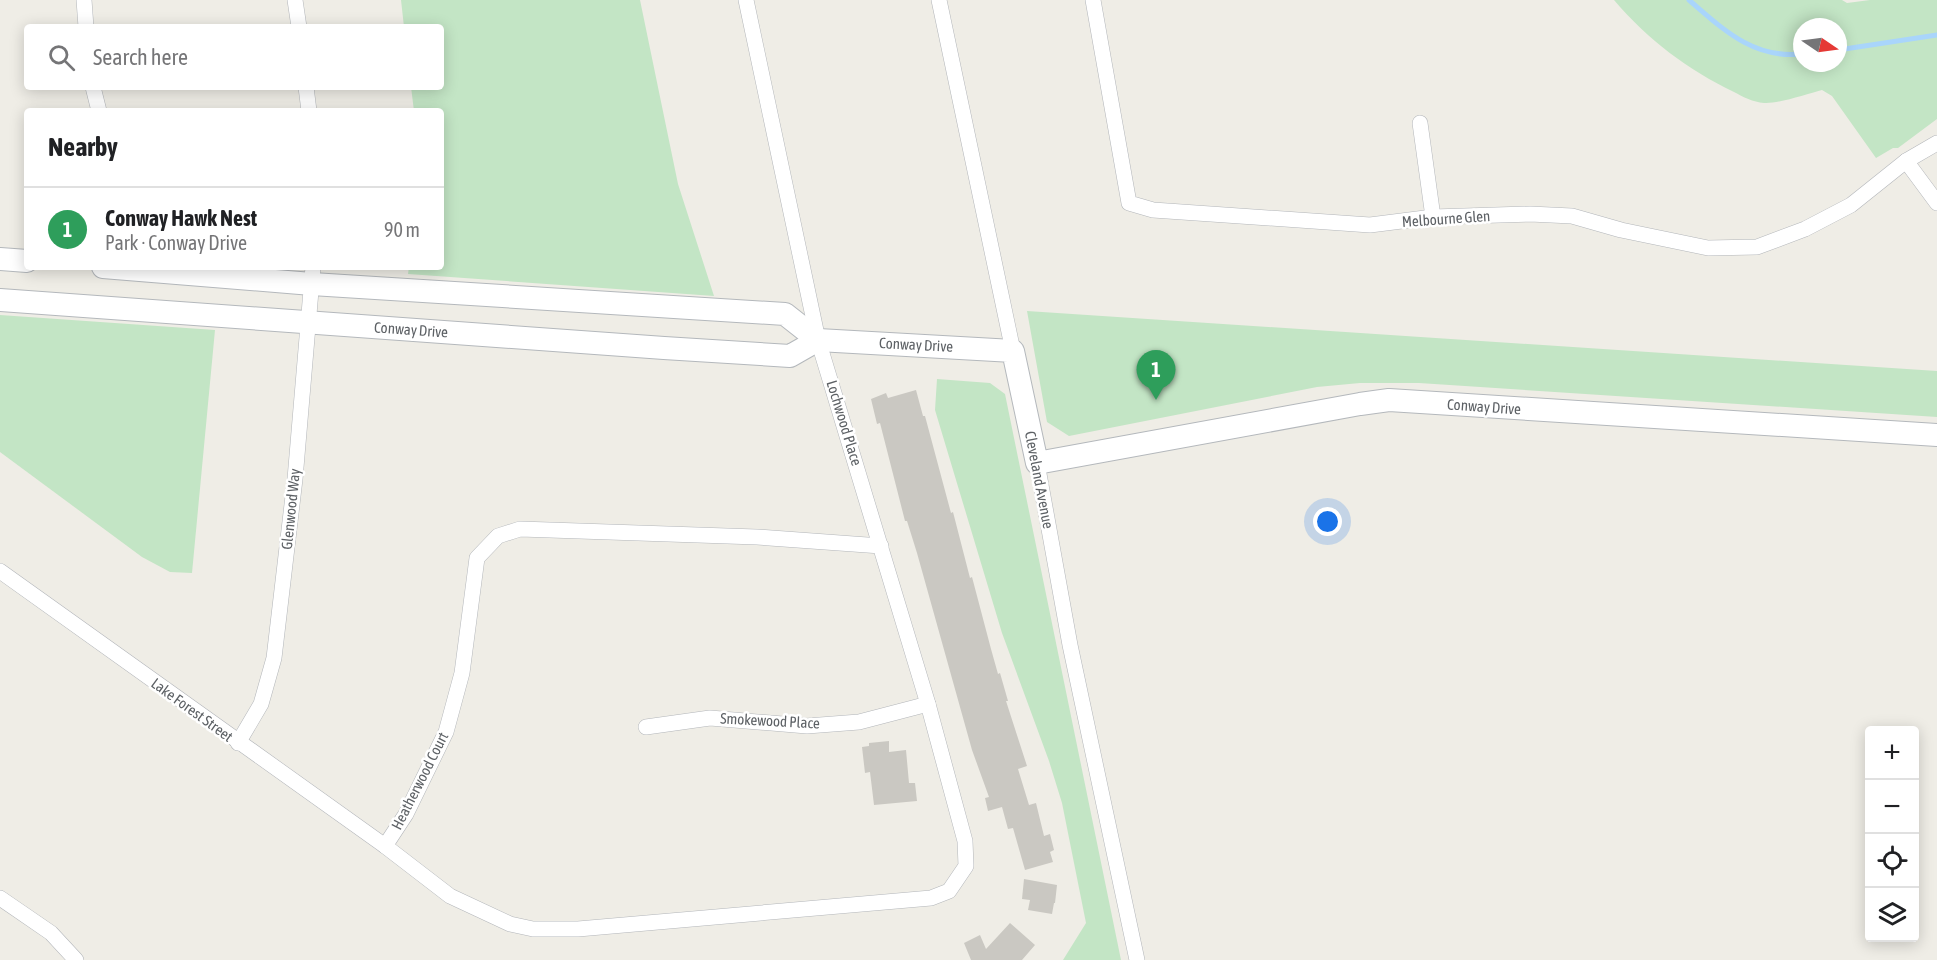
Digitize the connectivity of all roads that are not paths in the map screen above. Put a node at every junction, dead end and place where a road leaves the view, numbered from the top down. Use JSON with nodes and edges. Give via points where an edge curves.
{"nodes":[{"id":1,"x":84,"y":0,"type":"edge"},
{"id":2,"x":295,"y":0,"type":"edge"},
{"id":3,"x":746,"y":0,"type":"edge"},
{"id":4,"x":939,"y":0,"type":"edge"},
{"id":5,"x":1093,"y":0,"type":"edge"},
{"id":6,"x":86,"y":24,"type":"edge"},
{"id":7,"x":299,"y":24,"type":"edge"},
{"id":8,"x":94,"y":90,"type":"edge"},
{"id":9,"x":306,"y":90,"type":"edge"},
{"id":10,"x":98,"y":108,"type":"edge"},
{"id":11,"x":309,"y":108,"type":"edge"},
{"id":12,"x":1420,"y":123,"type":"dead end"},
{"id":13,"x":1937,"y":143,"type":"edge"},
{"id":14,"x":1906,"y":161,"type":"junction"},
{"id":15,"x":1937,"y":203,"type":"edge"},
{"id":16,"x":1433,"y":217,"type":"junction"},
{"id":17,"x":0,"y":259,"type":"edge"},
{"id":18,"x":24,"y":261,"type":"edge"},
{"id":19,"x":182,"y":270,"type":"edge"},
{"id":20,"x":313,"y":275,"type":"edge"},
{"id":21,"x":0,"y":300,"type":"edge"},
{"id":22,"x":309,"y":322,"type":"junction"},
{"id":23,"x":818,"y":340,"type":"junction"},
{"id":24,"x":1013,"y":351,"type":"junction"},
{"id":25,"x":1937,"y":435,"type":"edge"},
{"id":26,"x":1037,"y":463,"type":"junction"},
{"id":27,"x":881,"y":546,"type":"junction"},
{"id":28,"x":0,"y":571,"type":"edge"},
{"id":29,"x":928,"y":704,"type":"junction"},
{"id":30,"x":646,"y":727,"type":"dead end"},
{"id":31,"x":238,"y":743,"type":"junction"},
{"id":32,"x":964,"y":841,"type":"joint"},
{"id":33,"x":385,"y":846,"type":"junction"},
{"id":34,"x":0,"y":898,"type":"edge"},
{"id":35,"x":76,"y":960,"type":"edge"},
{"id":36,"x":1137,"y":960,"type":"edge"}],
"edges":[{"from":1,"to":6,"type":"street"},
{"from":2,"to":7,"type":"street"},
{"from":3,"to":23,"type":"street","name":"Lochwood Place"},
{"from":4,"to":24,"type":"street","name":"Cleveland Avenue"},
{"from":5,"to":16,"type":"street","name":"Melbourne Glen","via":[[1130,204],[1153,210],[1370,225]]},
{"from":8,"to":10,"type":"street"},
{"from":9,"to":11,"type":"street"},
{"from":12,"to":16,"type":"street"},
{"from":13,"to":14,"type":"street","name":"Melbourne Glen"},
{"from":14,"to":15,"type":"street"},
{"from":14,"to":16,"type":"street","name":"Melbourne Glen","via":[[1851,205],[1757,248],[1708,248],[1572,216]]},
{"from":17,"to":18,"type":"street"},
{"from":19,"to":20,"type":"street"},
{"from":20,"to":22,"type":"street","name":"Glenwood Way"},
{"from":20,"to":23,"type":"street","via":[[785,314]]},
{"from":21,"to":22,"type":"street","name":"Conway Drive"},
{"from":22,"to":23,"type":"street","name":"Conway Drive","via":[[790,356]]},
{"from":22,"to":31,"type":"street","name":"Glenwood Way","via":[[274,658],[261,704]]},
{"from":23,"to":24,"type":"street","name":"Conway Drive"},
{"from":23,"to":27,"type":"street","name":"Lochwood Place"},
{"from":24,"to":26,"type":"street","name":"Cleveland Avenue"},
{"from":25,"to":26,"type":"street","name":"Conway Drive","via":[[1389,400]]},
{"from":26,"to":36,"type":"street","name":"Cleveland Avenue","via":[[1070,645]]},
{"from":27,"to":29,"type":"street","name":"Lochwood Place"},
{"from":27,"to":33,"type":"street","name":"Heatherwood Court","via":[[531,529],[498,536],[477,558],[462,673],[446,732],[406,814]]},
{"from":28,"to":31,"type":"street","name":"Lake Forest Street"},
{"from":29,"to":30,"type":"street","name":"Smokewood Place","via":[[859,722],[807,726],[710,718]]},
{"from":29,"to":32,"type":"street","name":"Lochwood Place"},
{"from":31,"to":33,"type":"street","name":"Lake Forest Street"},
{"from":32,"to":33,"type":"street","name":"Heatherwood Court","via":[[966,866],[949,891],[931,898],[578,929],[532,929],[510,924],[450,896]]},
{"from":34,"to":35,"type":"street","via":[[51,933]]}]}
